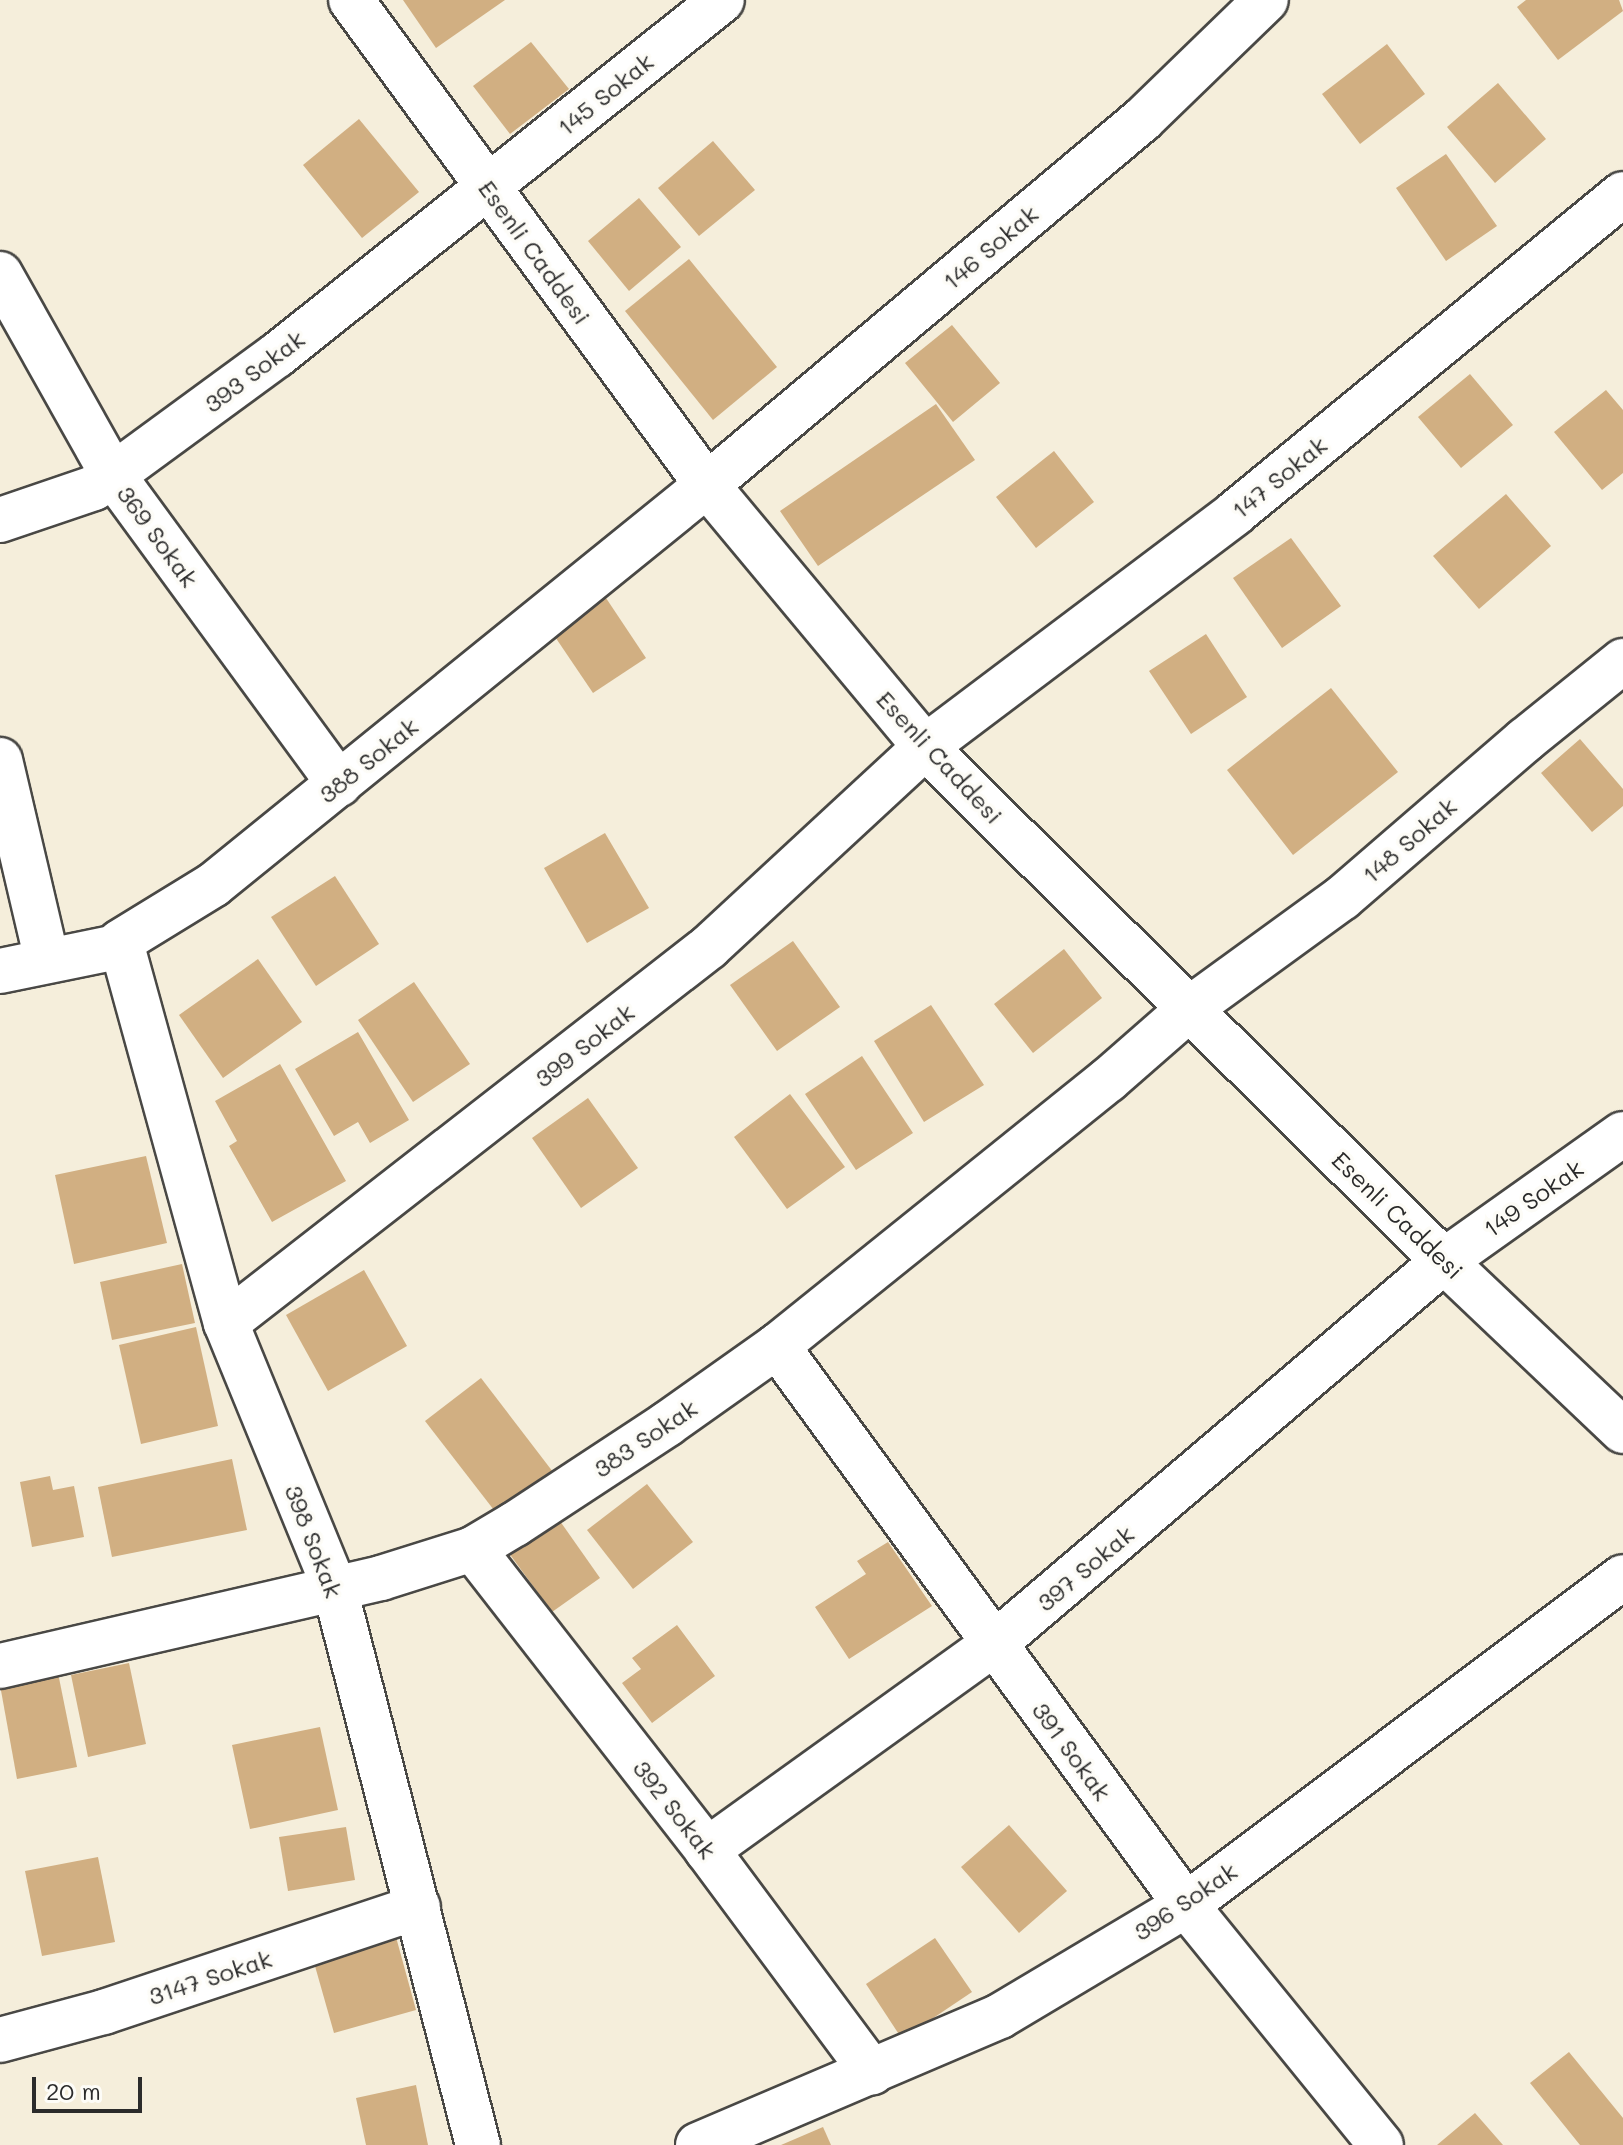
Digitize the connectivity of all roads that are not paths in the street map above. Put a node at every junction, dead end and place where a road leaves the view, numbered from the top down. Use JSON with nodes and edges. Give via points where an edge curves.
{"nodes":[{"id":1,"x":351,"y":0,"type":"edge"},
{"id":2,"x":722,"y":0,"type":"edge"},
{"id":3,"x":1266,"y":0,"type":"edge"},
{"id":4,"x":487,"y":187,"type":"junction"},
{"id":5,"x":1623,"y":194,"type":"edge"},
{"id":6,"x":0,"y":274,"type":"edge"},
{"id":7,"x":113,"y":475,"type":"junction"},
{"id":8,"x":707,"y":485,"type":"junction"},
{"id":9,"x":0,"y":520,"type":"edge"},
{"id":10,"x":1623,"y":661,"type":"edge"},
{"id":11,"x":925,"y":747,"type":"junction"},
{"id":12,"x":0,"y":760,"type":"edge"},
{"id":13,"x":339,"y":784,"type":"junction"},
{"id":14,"x":122,"y":946,"type":"junction"},
{"id":15,"x":47,"y":961,"type":"junction"},
{"id":16,"x":0,"y":971,"type":"edge"},
{"id":17,"x":1189,"y":1009,"type":"junction"},
{"id":18,"x":1623,"y":1134,"type":"edge"},
{"id":19,"x":1444,"y":1261,"type":"junction"},
{"id":20,"x":226,"y":1323,"type":"junction"},
{"id":21,"x":777,"y":1346,"type":"junction"},
{"id":22,"x":1623,"y":1431,"type":"edge"},
{"id":23,"x":473,"y":1549,"type":"junction"},
{"id":24,"x":1623,"y":1577,"type":"edge"},
{"id":25,"x":335,"y":1589,"type":"junction"},
{"id":26,"x":994,"y":1644,"type":"junction"},
{"id":27,"x":0,"y":1666,"type":"edge"},
{"id":28,"x":707,"y":1850,"type":"junction"},
{"id":29,"x":1186,"y":1905,"type":"junction"},
{"id":30,"x":418,"y":1907,"type":"junction"},
{"id":31,"x":0,"y":2040,"type":"edge"},
{"id":32,"x":872,"y":2072,"type":"junction"},
{"id":33,"x":478,"y":2145,"type":"edge"},
{"id":34,"x":698,"y":2145,"type":"edge"},
{"id":35,"x":1381,"y":2145,"type":"edge"}],
"edges":[{"from":1,"to":4,"type":"street","name":"Esenli Caddesi"},
{"from":2,"to":4,"type":"street","name":"145 Sokak"},
{"from":3,"to":8,"type":"street","name":"146 Sokak","via":[[1143,119]]},
{"from":4,"to":7,"type":"street","name":"393 Sokak","via":[[277,355]]},
{"from":4,"to":8,"type":"street","name":"Esenli Caddesi"},
{"from":5,"to":11,"type":"street","name":"147 Sokak","via":[[1235,513]]},
{"from":6,"to":7,"type":"street","name":"369 Sokak"},
{"from":7,"to":9,"type":"street","name":"393 Sokak","via":[[94,488]]},
{"from":7,"to":13,"type":"street","name":"369 Sokak"},
{"from":8,"to":11,"type":"street","name":"Esenli Caddesi"},
{"from":8,"to":13,"type":"street","name":"388 Sokak"},
{"from":10,"to":17,"type":"street","name":"148 Sokak","via":[[1342,898]]},
{"from":11,"to":17,"type":"street","name":"Esenli Caddesi"},
{"from":11,"to":20,"type":"street","name":"399 Sokak","via":[[709,947]]},
{"from":12,"to":15,"type":"street"},
{"from":13,"to":14,"type":"street","name":"388 Sokak","via":[[213,885],[120,942]]},
{"from":14,"to":15,"type":"street","name":"388 Sokak"},
{"from":14,"to":20,"type":"street","name":"398 Sokak"},
{"from":15,"to":16,"type":"street","name":"388 Sokak"},
{"from":17,"to":19,"type":"street","name":"Esenli Caddesi"},
{"from":17,"to":21,"type":"street","name":"383 Sokak"},
{"from":18,"to":19,"type":"street","name":"149 Sokak"},
{"from":19,"to":22,"type":"street","name":"Esenli Caddesi"},
{"from":19,"to":26,"type":"street","name":"397 Sokak"},
{"from":20,"to":25,"type":"street","name":"398 Sokak"},
{"from":21,"to":23,"type":"street","name":"383 Sokak"},
{"from":21,"to":26,"type":"street","name":"391 Sokak"},
{"from":23,"to":25,"type":"street","name":"383 Sokak"},
{"from":23,"to":28,"type":"street","name":"392 Sokak"},
{"from":24,"to":29,"type":"street","name":"396 Sokak"},
{"from":25,"to":27,"type":"street","name":"383 Sokak"},
{"from":25,"to":30,"type":"street","name":"398 Sokak"},
{"from":26,"to":28,"type":"street","name":"397 Sokak"},
{"from":26,"to":29,"type":"street","name":"391 Sokak"},
{"from":28,"to":32,"type":"street","name":"392 Sokak"},
{"from":29,"to":32,"type":"street","name":"396 Sokak","via":[[1000,2016]]},
{"from":29,"to":35,"type":"street","name":"391 Sokak"},
{"from":30,"to":31,"type":"street","name":"3147 Sokak","via":[[104,2012]]},
{"from":30,"to":33,"type":"street","name":"398 Sokak"},
{"from":32,"to":34,"type":"street","name":"396 Sokak"}]}
